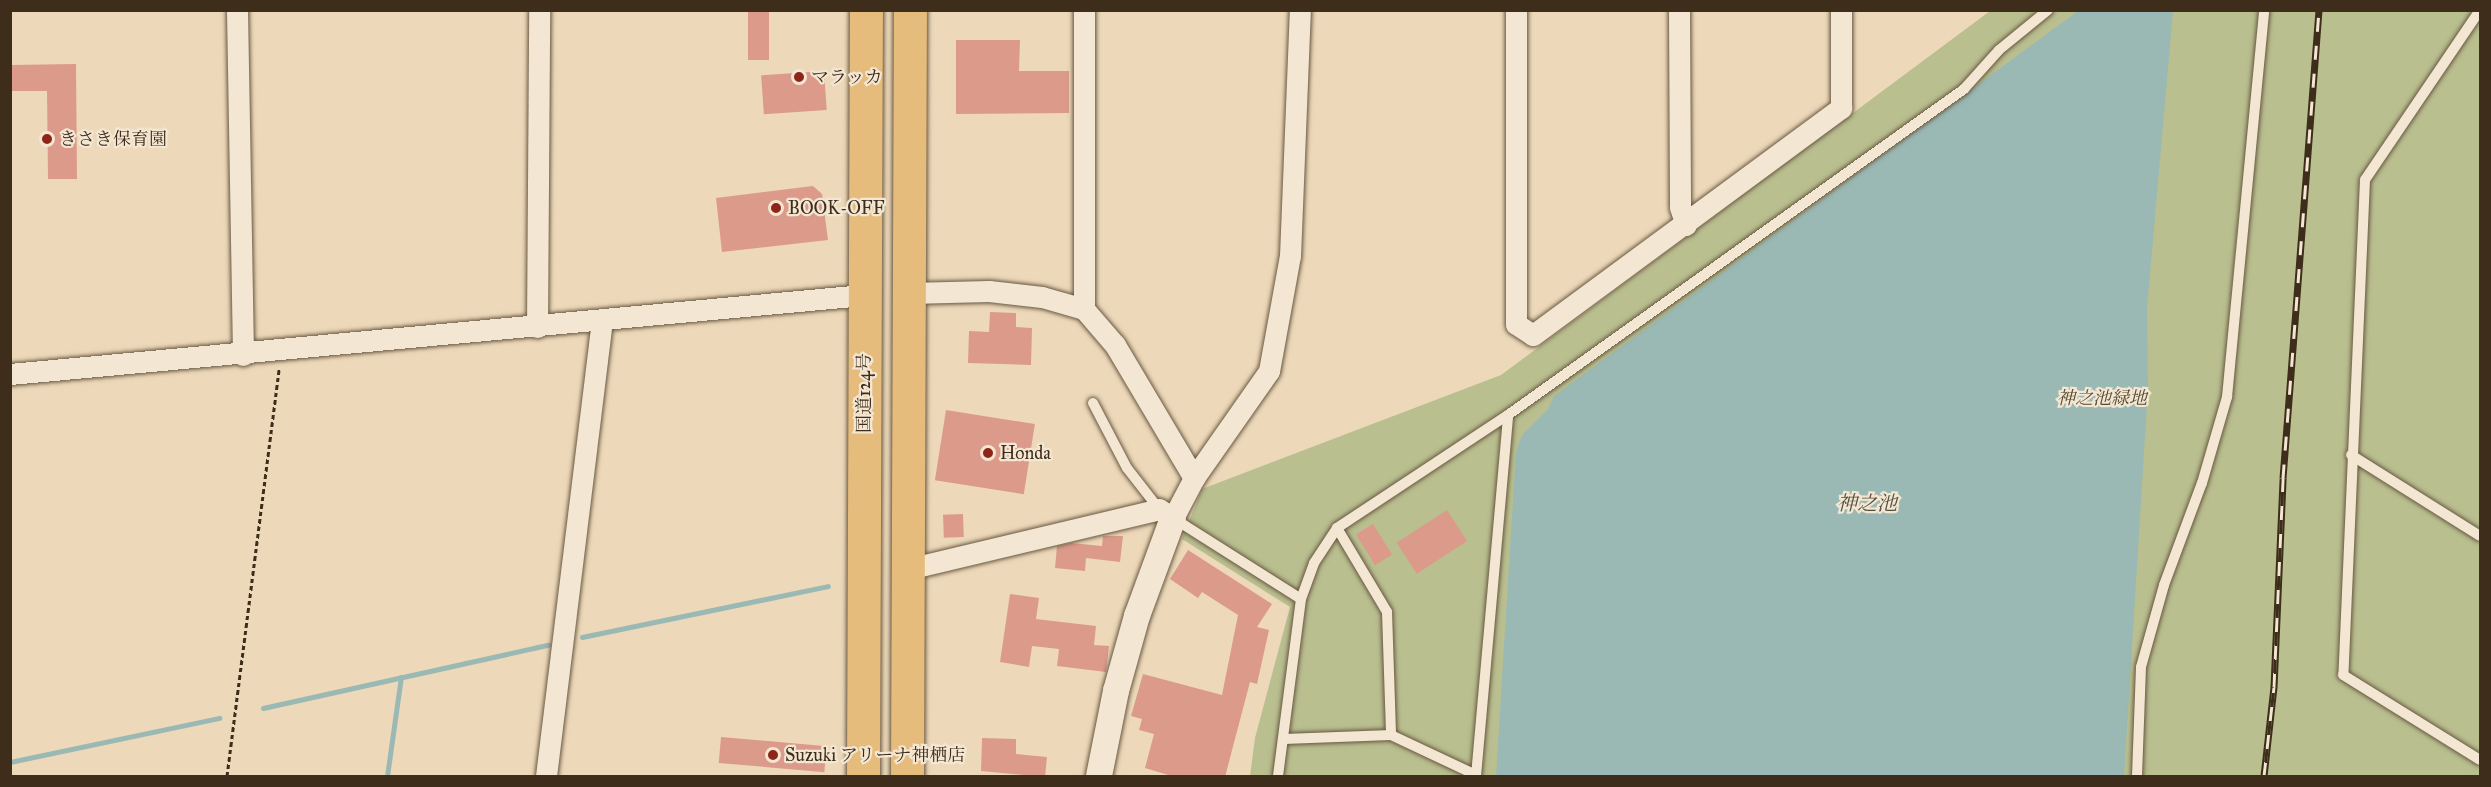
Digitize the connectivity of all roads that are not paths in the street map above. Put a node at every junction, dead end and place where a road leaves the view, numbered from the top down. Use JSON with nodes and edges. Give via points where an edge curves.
{"nodes":[{"id":1,"x":237,"y":10,"type":"edge"},
{"id":2,"x":539,"y":10,"type":"edge"},
{"id":3,"x":866,"y":10,"type":"edge"},
{"id":4,"x":910,"y":10,"type":"edge"},
{"id":5,"x":1084,"y":10,"type":"edge"},
{"id":6,"x":1300,"y":10,"type":"edge"},
{"id":7,"x":1516,"y":10,"type":"edge"},
{"id":8,"x":1679,"y":10,"type":"edge"},
{"id":9,"x":1841,"y":10,"type":"edge"},
{"id":10,"x":2048,"y":10,"type":"edge"},
{"id":11,"x":2264,"y":10,"type":"edge"},
{"id":12,"x":2480,"y":10,"type":"edge"},
{"id":13,"x":1686,"y":225,"type":"junction"},
{"id":14,"x":909,"y":293,"type":"junction"},
{"id":15,"x":864,"y":295,"type":"junction"},
{"id":16,"x":1084,"y":309,"type":"junction"},
{"id":17,"x":602,"y":322,"type":"junction"},
{"id":18,"x":537,"y":327,"type":"junction"},
{"id":19,"x":243,"y":355,"type":"junction"},
{"id":20,"x":10,"y":374,"type":"edge"},
{"id":21,"x":1093,"y":403,"type":"dead end"},
{"id":22,"x":1508,"y":415,"type":"junction"},
{"id":23,"x":2351,"y":454,"type":"junction"},
{"id":24,"x":1194,"y":478,"type":"junction"},
{"id":25,"x":1166,"y":513,"type":"junction"},
{"id":26,"x":1337,"y":528,"type":"junction"},
{"id":27,"x":2481,"y":536,"type":"edge"},
{"id":28,"x":908,"y":569,"type":"junction"},
{"id":29,"x":1301,"y":599,"type":"junction"},
{"id":30,"x":1391,"y":735,"type":"junction"},
{"id":31,"x":1284,"y":739,"type":"junction"},
{"id":32,"x":2481,"y":760,"type":"edge"},
{"id":33,"x":1476,"y":776,"type":"edge"},
{"id":34,"x":546,"y":777,"type":"edge"},
{"id":35,"x":863,"y":777,"type":"edge"},
{"id":36,"x":908,"y":777,"type":"edge"},
{"id":37,"x":1099,"y":777,"type":"edge"},
{"id":38,"x":1278,"y":777,"type":"edge"},
{"id":39,"x":2138,"y":777,"type":"edge"}],
"edges":[{"from":1,"to":19,"type":"street"},
{"from":2,"to":18,"type":"street"},
{"from":3,"to":15,"type":"highway","name":"国道124号"},
{"from":4,"to":14,"type":"highway"},
{"from":5,"to":16,"type":"street"},
{"from":6,"to":24,"type":"street","via":[[1290,256],[1269,371]]},
{"from":7,"to":13,"type":"street","via":[[1516,324],[1533,335]]},
{"from":8,"to":13,"type":"street","via":[[1680,207]]},
{"from":9,"to":13,"type":"street","via":[[1841,108]]},
{"from":10,"to":22,"type":"lane","via":[[1998,50],[1964,89]]},
{"from":11,"to":39,"type":"lane","via":[[2228,397],[2202,483],[2164,585],[2141,667]]},
{"from":12,"to":23,"type":"lane","via":[[2365,180]]},
{"from":14,"to":16,"type":"street","via":[[989,291],[1042,297]]},
{"from":14,"to":28,"type":"highway"},
{"from":15,"to":17,"type":"street"},
{"from":15,"to":35,"type":"highway","name":"国道124号"},
{"from":16,"to":24,"type":"street","via":[[1116,345]]},
{"from":17,"to":18,"type":"street"},
{"from":17,"to":34,"type":"street"},
{"from":18,"to":19,"type":"street"},
{"from":19,"to":20,"type":"street"},
{"from":21,"to":25,"type":"lane","via":[[1127,468]]},
{"from":22,"to":26,"type":"lane"},
{"from":22,"to":33,"type":"lane"},
{"from":23,"to":27,"type":"lane"},
{"from":23,"to":32,"type":"lane","via":[[2343,675]]},
{"from":24,"to":25,"type":"street"},
{"from":25,"to":28,"type":"street"},
{"from":25,"to":29,"type":"lane"},
{"from":25,"to":37,"type":"street","via":[[1116,691]]},
{"from":26,"to":29,"type":"lane","via":[[1314,563]]},
{"from":26,"to":30,"type":"lane","via":[[1387,612]]},
{"from":28,"to":36,"type":"highway"},
{"from":29,"to":31,"type":"lane"},
{"from":30,"to":31,"type":"lane"},
{"from":30,"to":33,"type":"lane"},
{"from":31,"to":38,"type":"lane"}]}
